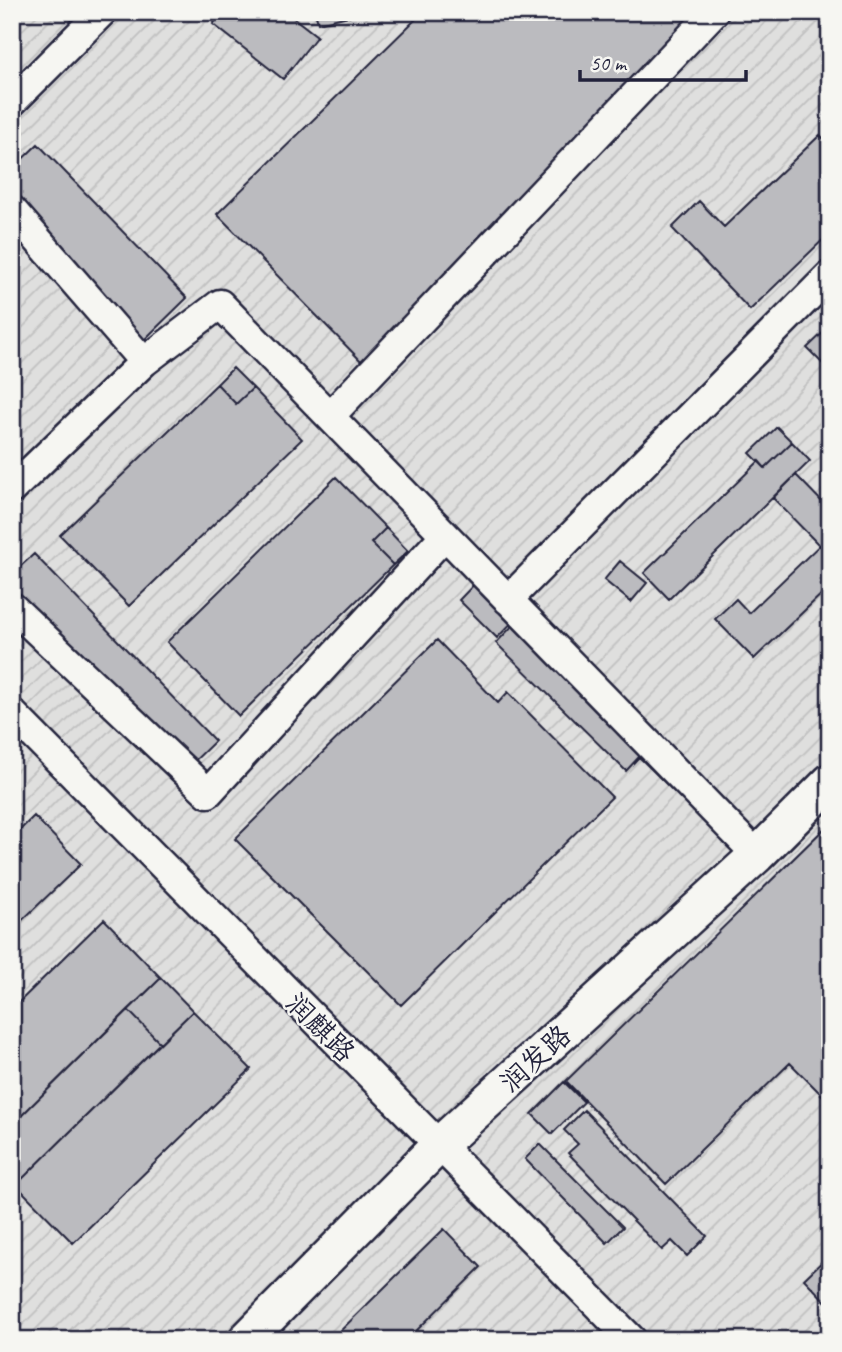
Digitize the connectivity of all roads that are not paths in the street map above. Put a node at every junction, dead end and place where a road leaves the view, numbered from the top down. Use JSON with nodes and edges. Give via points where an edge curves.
{"nodes":[{"id":1,"x":102,"y":12,"type":"edge"},
{"id":2,"x":715,"y":12,"type":"edge"},
{"id":3,"x":12,"y":102,"type":"edge"},
{"id":4,"x":12,"y":210,"type":"edge"},
{"id":5,"x":830,"y":275,"type":"edge"},
{"id":6,"x":144,"y":362,"type":"junction"},
{"id":7,"x":330,"y":416,"type":"junction"},
{"id":8,"x":12,"y":489,"type":"edge"},
{"id":9,"x":445,"y":535,"type":"junction"},
{"id":10,"x":508,"y":600,"type":"junction"},
{"id":11,"x":12,"y":607,"type":"edge"},
{"id":12,"x":12,"y":713,"type":"edge"},
{"id":13,"x":830,"y":782,"type":"edge"},
{"id":14,"x":757,"y":855,"type":"junction"},
{"id":15,"x":438,"y":1146,"type":"junction"},
{"id":16,"x":246,"y":1340,"type":"edge"},
{"id":17,"x":632,"y":1340,"type":"edge"}],
"edges":[{"from":1,"to":3,"type":"street"},
{"from":2,"to":7,"type":"street"},
{"from":4,"to":6,"type":"street"},
{"from":5,"to":10,"type":"street"},
{"from":6,"to":7,"type":"street","via":[[220,303]]},
{"from":6,"to":8,"type":"street"},
{"from":7,"to":9,"type":"street"},
{"from":9,"to":10,"type":"street"},
{"from":9,"to":11,"type":"street","via":[[208,793]]},
{"from":10,"to":14,"type":"street"},
{"from":12,"to":15,"type":"street","name":"润麒路"},
{"from":13,"to":14,"type":"main road","name":"润发路"},
{"from":14,"to":15,"type":"main road","name":"润发路"},
{"from":15,"to":16,"type":"main road","name":"润发路"},
{"from":15,"to":17,"type":"street","name":"润麒路"}]}
